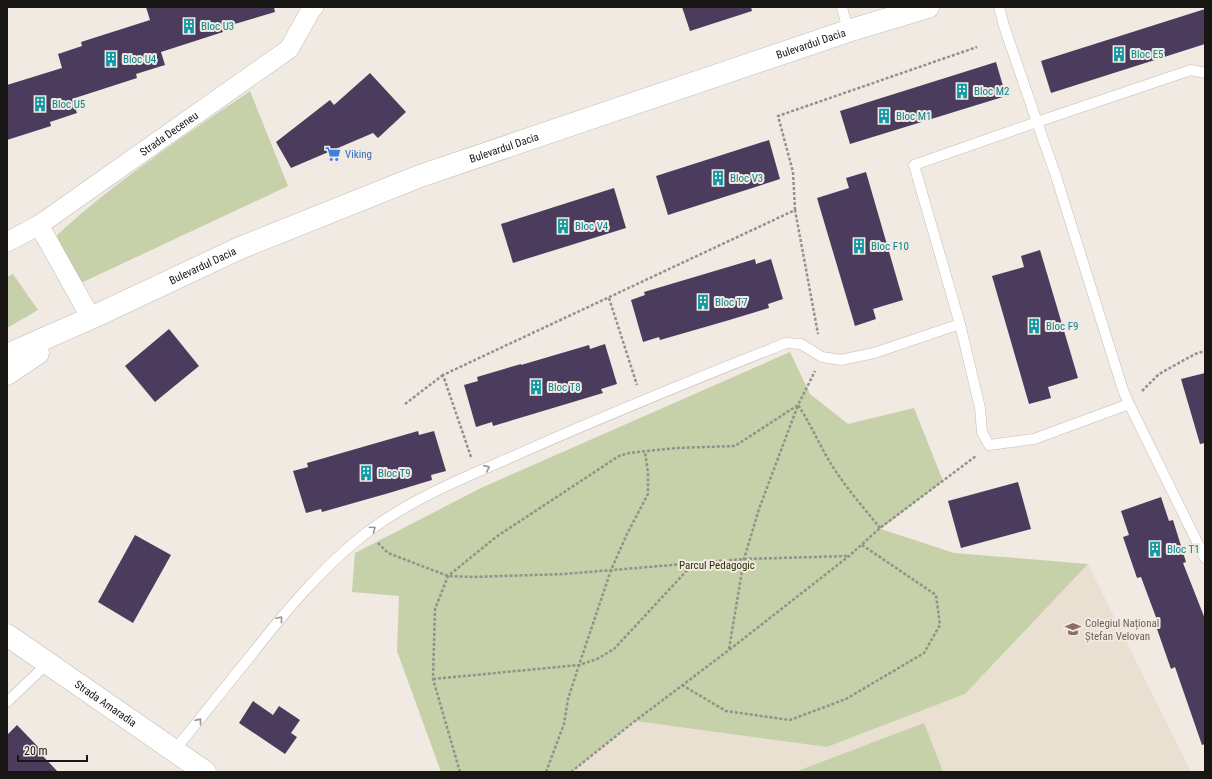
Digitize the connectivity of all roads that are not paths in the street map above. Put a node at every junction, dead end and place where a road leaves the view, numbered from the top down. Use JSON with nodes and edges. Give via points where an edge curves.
{"nodes":[{"id":1,"x":314,"y":7,"type":"edge"},
{"id":2,"x":842,"y":7,"type":"edge"},
{"id":3,"x":928,"y":7,"type":"edge"},
{"id":4,"x":999,"y":7,"type":"edge"},
{"id":5,"x":848,"y":32,"type":"junction"},
{"id":6,"x":1205,"y":73,"type":"edge"},
{"id":7,"x":1037,"y":122,"type":"junction"},
{"id":8,"x":39,"y":225,"type":"junction"},
{"id":9,"x":7,"y":242,"type":"edge"},
{"id":10,"x":91,"y":318,"type":"junction"},
{"id":11,"x":960,"y":324,"type":"junction"},
{"id":12,"x":7,"y":355,"type":"edge"},
{"id":13,"x":7,"y":374,"type":"edge"},
{"id":14,"x":1129,"y":404,"type":"junction"},
{"id":15,"x":1205,"y":558,"type":"edge"},
{"id":16,"x":7,"y":635,"type":"edge"},
{"id":17,"x":48,"y":663,"type":"junction"},
{"id":18,"x":7,"y":702,"type":"edge"},
{"id":19,"x":174,"y":751,"type":"junction"},
{"id":20,"x":205,"y":772,"type":"edge"}],
"edges":[{"from":1,"to":8,"type":"street","name":"Strada Deceneu","via":[[289,49]]},
{"from":2,"to":5,"type":"lane"},
{"from":3,"to":5,"type":"main road","name":"Bulevardul Dacia"},
{"from":4,"to":7,"type":"lane"},
{"from":5,"to":10,"type":"main road","name":"Bulevardul Dacia","via":[[420,176],[240,248]]},
{"from":6,"to":7,"type":"lane","via":[[1191,70]]},
{"from":7,"to":11,"type":"lane","via":[[914,165]]},
{"from":7,"to":14,"type":"lane"},
{"from":8,"to":9,"type":"street","name":"Strada Deceneu"},
{"from":8,"to":10,"type":"street"},
{"from":10,"to":12,"type":"main road","name":"Bulevardul Dacia"},
{"from":10,"to":13,"type":"main road","name":"Bulevardul Dacia"},
{"from":11,"to":14,"type":"lane","via":[[980,408],[982,432],[989,445],[1034,439]]},
{"from":19,"to":11,"type":"lane","one_way":true,"via":[[281,618],[324,570],[360,538],[403,508],[477,472],[642,400],[786,343],[801,344],[822,357],[841,360],[874,353]]},
{"from":14,"to":15,"type":"lane"},
{"from":16,"to":17,"type":"main road","name":"Strada Amaradia"},
{"from":17,"to":18,"type":"lane"},
{"from":17,"to":19,"type":"main road","name":"Strada Amaradia"},
{"from":19,"to":20,"type":"main road","name":"Strada Amaradia"}]}
